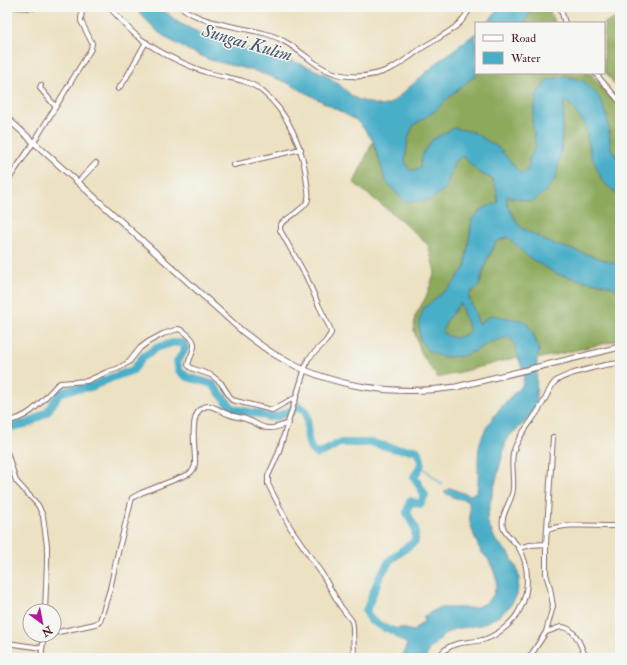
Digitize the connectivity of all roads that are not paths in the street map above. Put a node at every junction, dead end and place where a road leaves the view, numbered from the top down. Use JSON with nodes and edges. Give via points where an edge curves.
{"nodes":[{"id":1,"x":15,"y":7,"type":"edge"},
{"id":2,"x":82,"y":7,"type":"edge"},
{"id":3,"x":109,"y":7,"type":"edge"},
{"id":4,"x":181,"y":7,"type":"edge"},
{"id":5,"x":470,"y":7,"type":"edge"},
{"id":6,"x":560,"y":7,"type":"edge"},
{"id":7,"x":33,"y":8,"type":"dead end"},
{"id":8,"x":565,"y":22,"type":"edge"},
{"id":9,"x":146,"y":42,"type":"junction"},
{"id":10,"x":596,"y":74,"type":"edge"},
{"id":11,"x":41,"y":85,"type":"dead end"},
{"id":12,"x":118,"y":89,"type":"dead end"},
{"id":13,"x":620,"y":102,"type":"edge"},
{"id":14,"x":55,"y":106,"type":"junction"},
{"id":15,"x":7,"y":118,"type":"edge"},
{"id":16,"x":34,"y":142,"type":"junction"},
{"id":17,"x":300,"y":149,"type":"junction"},
{"id":18,"x":96,"y":163,"type":"dead end"},
{"id":19,"x":234,"y":165,"type":"dead end"},
{"id":20,"x":7,"y":182,"type":"edge"},
{"id":21,"x":78,"y":182,"type":"junction"},
{"id":22,"x":620,"y":347,"type":"edge"},
{"id":23,"x":620,"y":363,"type":"edge"},
{"id":24,"x":305,"y":370,"type":"junction"},
{"id":25,"x":296,"y":400,"type":"junction"},
{"id":26,"x":7,"y":421,"type":"edge"},
{"id":27,"x":288,"y":423,"type":"junction"},
{"id":28,"x":553,"y":437,"type":"dead end"},
{"id":29,"x":7,"y":452,"type":"edge"},
{"id":30,"x":620,"y":526,"type":"edge"},
{"id":31,"x":547,"y":530,"type":"junction"},
{"id":32,"x":546,"y":544,"type":"junction"},
{"id":33,"x":519,"y":548,"type":"junction"},
{"id":34,"x":45,"y":603,"type":"edge"},
{"id":35,"x":62,"y":631,"type":"edge"},
{"id":36,"x":546,"y":632,"type":"junction"},
{"id":37,"x":7,"y":643,"type":"edge"},
{"id":38,"x":43,"y":643,"type":"edge"},
{"id":39,"x":42,"y":648,"type":"junction"},
{"id":40,"x":41,"y":658,"type":"edge"},
{"id":41,"x":354,"y":658,"type":"edge"},
{"id":42,"x":438,"y":658,"type":"edge"},
{"id":43,"x":529,"y":658,"type":"edge"},
{"id":44,"x":586,"y":658,"type":"edge"}],
"edges":[{"from":1,"to":7,"type":"street"},
{"from":2,"to":14,"type":"street","via":[[81,20],[92,43],[91,49]]},
{"from":3,"to":9,"type":"street"},
{"from":4,"to":5,"type":"street","via":[[217,23],[276,37],[321,67],[353,77],[393,68],[458,24]]},
{"from":6,"to":8,"type":"street"},
{"from":9,"to":12,"type":"street"},
{"from":9,"to":17,"type":"street","via":[[177,62],[249,83],[262,90],[288,123]]},
{"from":10,"to":13,"type":"street"},
{"from":11,"to":14,"type":"street","via":[[42,92]]},
{"from":14,"to":16,"type":"street"},
{"from":15,"to":16,"type":"street"},
{"from":16,"to":20,"type":"street"},
{"from":16,"to":21,"type":"street"},
{"from":17,"to":19,"type":"street"},
{"from":17,"to":24,"type":"street","via":[[306,176],[307,202],[282,223],[280,230],[306,276],[331,333],[308,360]]},
{"from":18,"to":21,"type":"street"},
{"from":21,"to":24,"type":"street","via":[[242,331],[279,358]]},
{"from":22,"to":24,"type":"street","via":[[456,387],[429,390],[394,391],[366,387],[335,381]]},
{"from":23,"to":33,"type":"street","via":[[577,373],[556,381],[516,445],[513,455],[512,493],[503,518],[503,527]]},
{"from":24,"to":25,"type":"street"},
{"from":25,"to":26,"type":"street","via":[[290,400],[272,410],[232,400],[221,383],[211,375],[188,365],[195,344],[190,336],[178,329],[148,342],[129,362],[117,369],[87,381],[60,383],[37,407],[20,418]]},
{"from":25,"to":27,"type":"street"},
{"from":27,"to":35,"type":"street","via":[[268,428],[214,407],[201,408],[194,424],[195,464],[190,474],[132,498],[100,620],[95,624]]},
{"from":27,"to":41,"type":"street","via":[[268,476],[268,484],[290,527],[322,574],[340,607],[352,621]]},
{"from":28,"to":31,"type":"street"},
{"from":29,"to":34,"type":"street","via":[[16,481],[38,505],[43,516],[47,558]]},
{"from":30,"to":31,"type":"street","via":[[575,524]]},
{"from":31,"to":32,"type":"street"},
{"from":32,"to":33,"type":"street"},
{"from":32,"to":36,"type":"street","via":[[546,574],[553,606]]},
{"from":33,"to":42,"type":"street","via":[[527,581],[520,611],[497,633],[488,638],[453,644]]},
{"from":36,"to":43,"type":"street"},
{"from":36,"to":44,"type":"street","via":[[562,627],[572,631],[578,638]]},
{"from":37,"to":39,"type":"street"},
{"from":38,"to":39,"type":"street"},
{"from":39,"to":40,"type":"street"}]}
